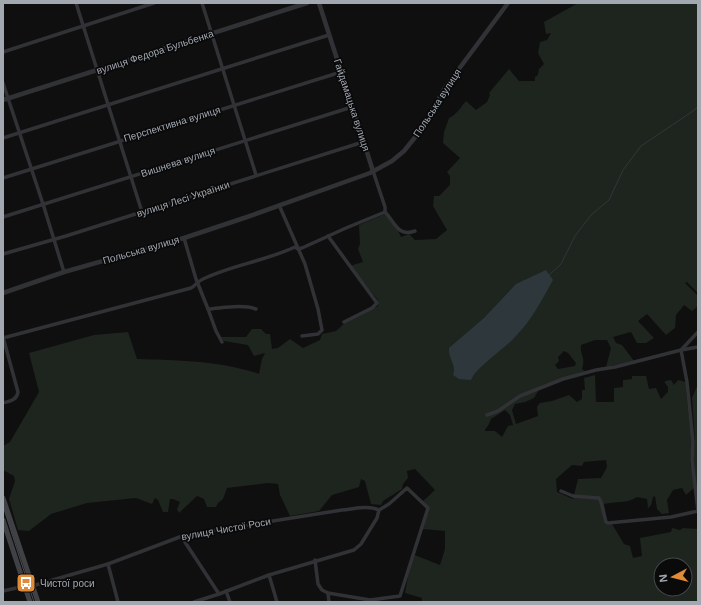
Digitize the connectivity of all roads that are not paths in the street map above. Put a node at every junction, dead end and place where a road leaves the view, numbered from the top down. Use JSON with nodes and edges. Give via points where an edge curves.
{"nodes":[{"id":1,"x":76,"y":3,"type":"edge"},
{"id":2,"x":154,"y":3,"type":"edge"},
{"id":3,"x":202,"y":3,"type":"edge"},
{"id":4,"x":307,"y":3,"type":"edge"},
{"id":5,"x":319,"y":3,"type":"edge"},
{"id":6,"x":508,"y":3,"type":"edge"},
{"id":7,"x":83,"y":27,"type":"junction"},
{"id":8,"x":212,"y":33,"type":"junction"},
{"id":9,"x":329,"y":35,"type":"junction"},
{"id":10,"x":3,"y":52,"type":"edge"},
{"id":11,"x":222,"y":69,"type":"junction"},
{"id":12,"x":97,"y":70,"type":"junction"},
{"id":13,"x":341,"y":72,"type":"junction"},
{"id":14,"x":3,"y":83,"type":"edge"},
{"id":15,"x":6,"y":99,"type":"edge"},
{"id":16,"x":108,"y":105,"type":"junction"},
{"id":17,"x":234,"y":105,"type":"junction"},
{"id":18,"x":352,"y":107,"type":"junction"},
{"id":19,"x":19,"y":132,"type":"junction"},
{"id":20,"x":3,"y":138,"type":"edge"},
{"id":21,"x":245,"y":140,"type":"junction"},
{"id":22,"x":119,"y":141,"type":"junction"},
{"id":23,"x":363,"y":142,"type":"junction"},
{"id":24,"x":31,"y":169,"type":"junction"},
{"id":25,"x":373,"y":171,"type":"junction"},
{"id":26,"x":256,"y":175,"type":"junction"},
{"id":27,"x":130,"y":177,"type":"junction"},
{"id":28,"x":3,"y":178,"type":"edge"},
{"id":29,"x":44,"y":204,"type":"junction"},
{"id":30,"x":280,"y":205,"type":"junction"},
{"id":31,"x":142,"y":212,"type":"junction"},
{"id":32,"x":385,"y":212,"type":"junction"},
{"id":33,"x":3,"y":217,"type":"edge"},
{"id":34,"x":415,"y":231,"type":"dead end"},
{"id":35,"x":328,"y":236,"type":"junction"},
{"id":36,"x":184,"y":238,"type":"junction"},
{"id":37,"x":54,"y":239,"type":"junction"},
{"id":38,"x":298,"y":249,"type":"junction"},
{"id":39,"x":3,"y":254,"type":"edge"},
{"id":40,"x":64,"y":272,"type":"junction"},
{"id":41,"x":198,"y":283,"type":"junction"},
{"id":42,"x":3,"y":293,"type":"edge"},
{"id":43,"x":256,"y":309,"type":"dead end"},
{"id":44,"x":208,"y":310,"type":"junction"},
{"id":45,"x":344,"y":322,"type":"dead end"},
{"id":46,"x":698,"y":332,"type":"edge"},
{"id":47,"x":302,"y":336,"type":"dead end"},
{"id":48,"x":3,"y":337,"type":"edge"},
{"id":49,"x":222,"y":342,"type":"dead end"},
{"id":50,"x":698,"y":347,"type":"edge"},
{"id":51,"x":681,"y":350,"type":"junction"},
{"id":52,"x":3,"y":403,"type":"edge"},
{"id":53,"x":487,"y":415,"type":"dead end"},
{"id":54,"x":561,"y":491,"type":"dead end"},
{"id":55,"x":3,"y":498,"type":"edge"},
{"id":56,"x":379,"y":510,"type":"junction"},
{"id":57,"x":698,"y":511,"type":"edge"},
{"id":58,"x":3,"y":520,"type":"edge"},
{"id":59,"x":181,"y":536,"type":"junction"},
{"id":60,"x":316,"y":560,"type":"junction"},
{"id":61,"x":108,"y":564,"type":"junction"},
{"id":62,"x":269,"y":576,"type":"junction"},
{"id":63,"x":25,"y":586,"type":"junction"},
{"id":64,"x":32,"y":586,"type":"junction"},
{"id":65,"x":3,"y":591,"type":"edge"},
{"id":66,"x":226,"y":591,"type":"junction"},
{"id":67,"x":328,"y":593,"type":"junction"},
{"id":68,"x":219,"y":594,"type":"junction"},
{"id":69,"x":30,"y":602,"type":"edge"},
{"id":70,"x":38,"y":602,"type":"edge"},
{"id":71,"x":118,"y":602,"type":"edge"},
{"id":72,"x":194,"y":602,"type":"edge"},
{"id":73,"x":230,"y":602,"type":"edge"},
{"id":74,"x":277,"y":602,"type":"edge"},
{"id":75,"x":329,"y":602,"type":"edge"}],
"edges":[{"from":1,"to":7,"type":"street"},
{"from":2,"to":7,"type":"street"},
{"from":3,"to":8,"type":"street"},
{"from":4,"to":8,"type":"street","name":"вулиця Федора Бульбенка"},
{"from":5,"to":9,"type":"street","name":"Гайдамацька вулиця"},
{"from":6,"to":25,"type":"street","name":"Польська вулиця","via":[[444,89],[425,126],[412,143],[398,156]]},
{"from":7,"to":10,"type":"street"},
{"from":7,"to":12,"type":"street"},
{"from":8,"to":11,"type":"street"},
{"from":8,"to":12,"type":"street","name":"вулиця Федора Бульбенка"},
{"from":9,"to":11,"type":"street"},
{"from":9,"to":13,"type":"street","name":"Гайдамацька вулиця"},
{"from":11,"to":16,"type":"street"},
{"from":11,"to":17,"type":"street"},
{"from":12,"to":15,"type":"street","name":"вулиця Федора Бульбенка"},
{"from":12,"to":16,"type":"street"},
{"from":13,"to":17,"type":"street","name":"Перспективна вулиця"},
{"from":13,"to":18,"type":"street","name":"Гайдамацька вулиця"},
{"from":14,"to":15,"type":"street"},
{"from":15,"to":19,"type":"street"},
{"from":16,"to":19,"type":"street"},
{"from":16,"to":22,"type":"street"},
{"from":17,"to":21,"type":"street"},
{"from":17,"to":22,"type":"street","name":"Перспективна вулиця"},
{"from":18,"to":21,"type":"street","name":"Вишнева вулиця"},
{"from":18,"to":23,"type":"street","name":"Гайдамацька вулиця"},
{"from":19,"to":20,"type":"street"},
{"from":19,"to":24,"type":"street"},
{"from":21,"to":26,"type":"street"},
{"from":21,"to":27,"type":"street","name":"Вишнева вулиця"},
{"from":22,"to":24,"type":"street","name":"Перспективна вулиця"},
{"from":22,"to":27,"type":"street"},
{"from":23,"to":25,"type":"street","name":"Гайдамацька вулиця"},
{"from":23,"to":26,"type":"street","name":"вулиця Лесі Українки"},
{"from":24,"to":28,"type":"street","name":"Перспективна вулиця"},
{"from":24,"to":29,"type":"street"},
{"from":25,"to":30,"type":"street","name":"Польська вулиця"},
{"from":25,"to":32,"type":"street","name":"Гайдамацька вулиця"},
{"from":26,"to":31,"type":"street","name":"вулиця Лесі Українки"},
{"from":27,"to":29,"type":"street","name":"Вишнева вулиця"},
{"from":27,"to":31,"type":"street"},
{"from":29,"to":33,"type":"street","name":"Вишнева вулиця"},
{"from":29,"to":37,"type":"street"},
{"from":30,"to":36,"type":"street","name":"Польська вулиця"},
{"from":30,"to":38,"type":"street"},
{"from":31,"to":37,"type":"street","name":"вулиця Лесі Українки"},
{"from":32,"to":34,"type":"street","via":[[400,232]]},
{"from":32,"to":35,"type":"street"},
{"from":35,"to":38,"type":"street"},
{"from":35,"to":45,"type":"street","via":[[377,303]]},
{"from":36,"to":40,"type":"street","name":"Польська вулиця"},
{"from":36,"to":41,"type":"street"},
{"from":37,"to":39,"type":"street","name":"вулиця Лесі Українки"},
{"from":37,"to":40,"type":"street"},
{"from":38,"to":41,"type":"street","via":[[295,247],[214,274]]},
{"from":38,"to":47,"type":"street","via":[[309,275],[322,330],[318,334]]},
{"from":40,"to":42,"type":"street","name":"Польська вулиця"},
{"from":41,"to":44,"type":"street"},
{"from":41,"to":48,"type":"street","via":[[191,288]]},
{"from":43,"to":44,"type":"street","via":[[229,307]]},
{"from":44,"to":49,"type":"street"},
{"from":46,"to":51,"type":"street"},
{"from":48,"to":52,"type":"street","via":[[18,392],[15,399]]},
{"from":50,"to":51,"type":"street"},
{"from":51,"to":53,"type":"street","via":[[564,379],[520,396],[498,411]]},
{"from":51,"to":57,"type":"street","via":[[687,382]]},
{"from":54,"to":57,"type":"street","via":[[574,497],[598,498],[608,523],[671,517]]},
{"from":55,"to":64,"type":"main road"},
{"from":56,"to":59,"type":"street","name":"вулиця Чистої Роси","via":[[368,507],[342,510]]},
{"from":56,"to":60,"type":"street","via":[[361,544],[354,550]]},
{"from":56,"to":67,"type":"street","via":[[408,488],[428,508],[400,596],[370,600]]},
{"from":58,"to":63,"type":"main road"},
{"from":59,"to":61,"type":"street","name":"вулиця Чистої Роси"},
{"from":59,"to":68,"type":"street"},
{"from":60,"to":62,"type":"street"},
{"from":60,"to":67,"type":"street","via":[[318,584]]},
{"from":61,"to":64,"type":"street","name":"вулиця Чистої Роси"},
{"from":61,"to":71,"type":"street"},
{"from":62,"to":66,"type":"street"},
{"from":62,"to":74,"type":"street"},
{"from":63,"to":65,"type":"street"},
{"from":63,"to":69,"type":"main road"},
{"from":64,"to":70,"type":"main road"},
{"from":66,"to":68,"type":"street"},
{"from":66,"to":73,"type":"street"},
{"from":67,"to":75,"type":"street"},
{"from":68,"to":72,"type":"street"}]}
